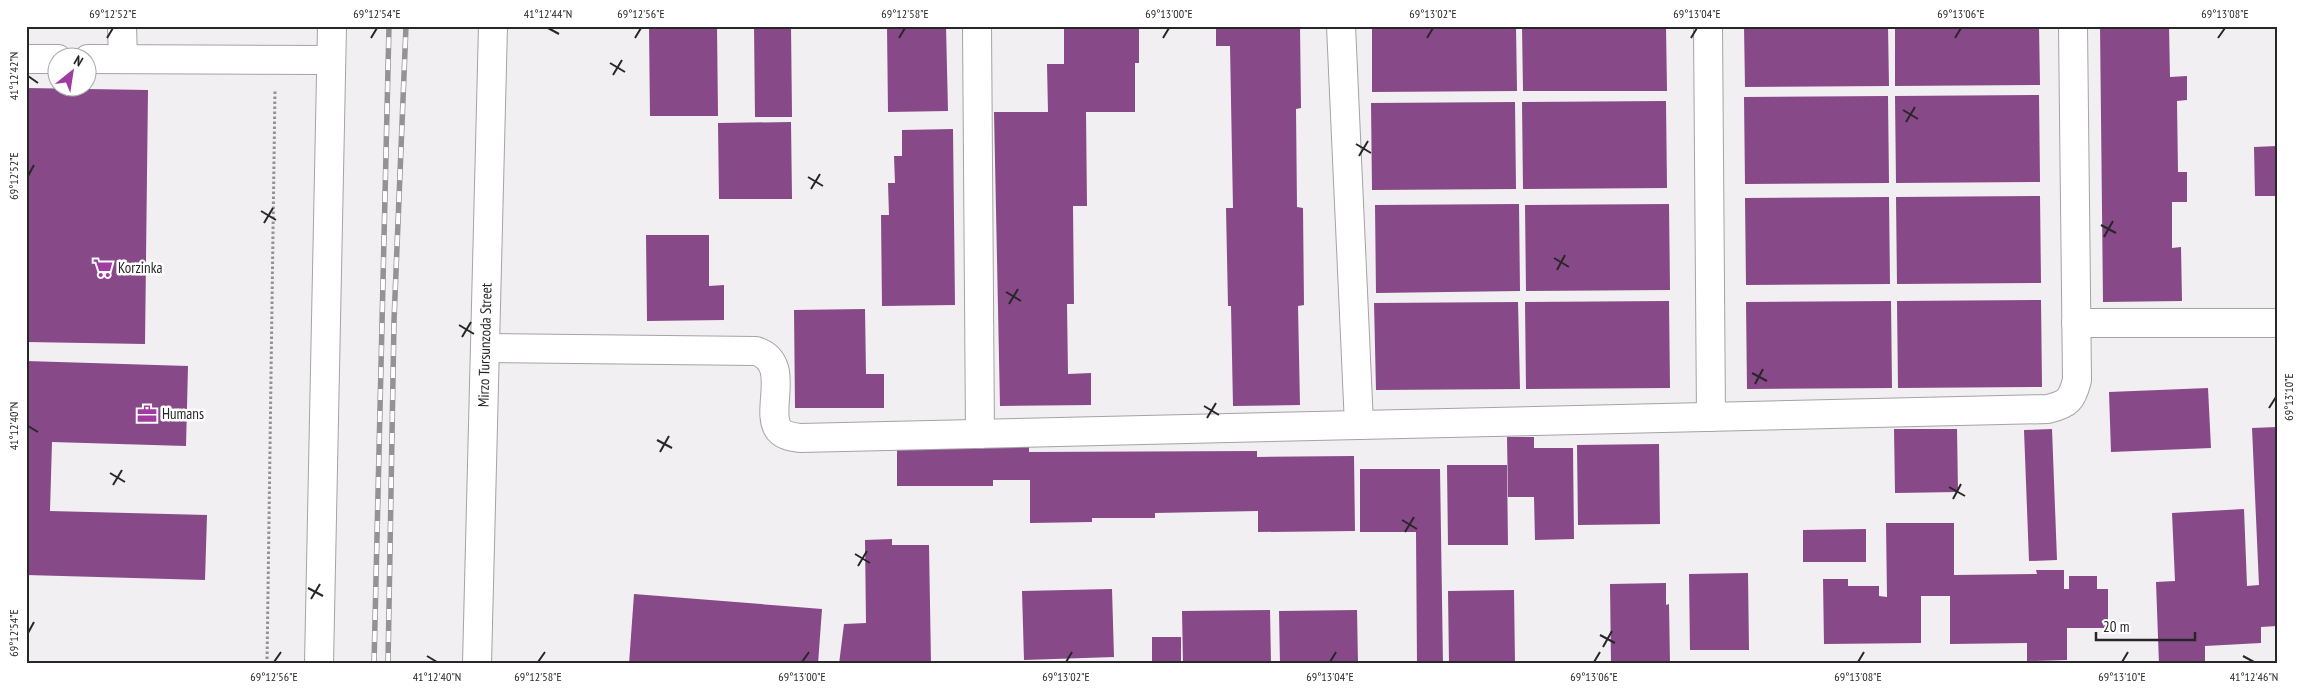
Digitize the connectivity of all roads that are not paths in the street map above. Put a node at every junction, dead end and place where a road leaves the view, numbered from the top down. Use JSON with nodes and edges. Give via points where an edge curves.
{"nodes":[{"id":1,"x":122,"y":26,"type":"edge"},
{"id":2,"x":332,"y":26,"type":"edge"},
{"id":3,"x":493,"y":26,"type":"edge"},
{"id":4,"x":977,"y":26,"type":"edge"},
{"id":5,"x":1341,"y":26,"type":"edge"},
{"id":6,"x":1708,"y":26,"type":"edge"},
{"id":7,"x":2073,"y":26,"type":"edge"},
{"id":8,"x":26,"y":59,"type":"edge"},
{"id":9,"x":48,"y":59,"type":"edge"},
{"id":10,"x":98,"y":59,"type":"edge"},
{"id":11,"x":123,"y":59,"type":"junction"},
{"id":12,"x":332,"y":60,"type":"junction"},
{"id":13,"x":2076,"y":323,"type":"junction"},
{"id":14,"x":2277,"y":323,"type":"edge"},
{"id":15,"x":486,"y":348,"type":"junction"},
{"id":16,"x":1711,"y":417,"type":"junction"},
{"id":17,"x":1359,"y":425,"type":"junction"},
{"id":18,"x":980,"y":434,"type":"junction"},
{"id":19,"x":318,"y":664,"type":"edge"},
{"id":20,"x":477,"y":664,"type":"edge"}],
"edges":[{"from":1,"to":11,"type":"street"},
{"from":2,"to":12,"type":"street"},
{"from":3,"to":15,"type":"street","name":"Mirzo Tursunzoda Street"},
{"from":4,"to":18,"type":"street"},
{"from":5,"to":17,"type":"street"},
{"from":6,"to":16,"type":"street"},
{"from":7,"to":13,"type":"street"},
{"from":8,"to":9,"type":"street"},
{"from":10,"to":11,"type":"street"},
{"from":11,"to":12,"type":"street"},
{"from":12,"to":19,"type":"street"},
{"from":13,"to":14,"type":"street"},
{"from":13,"to":16,"type":"street","via":[[2077,380],[2073,395],[2063,405],[2048,409]]},
{"from":15,"to":18,"type":"street","via":[[756,351],[765,354],[772,362],[776,421],[778,430],[787,436]]},
{"from":15,"to":20,"type":"street","name":"Mirzo Tursunzoda Street"},
{"from":16,"to":17,"type":"street"},
{"from":17,"to":18,"type":"street"}]}
